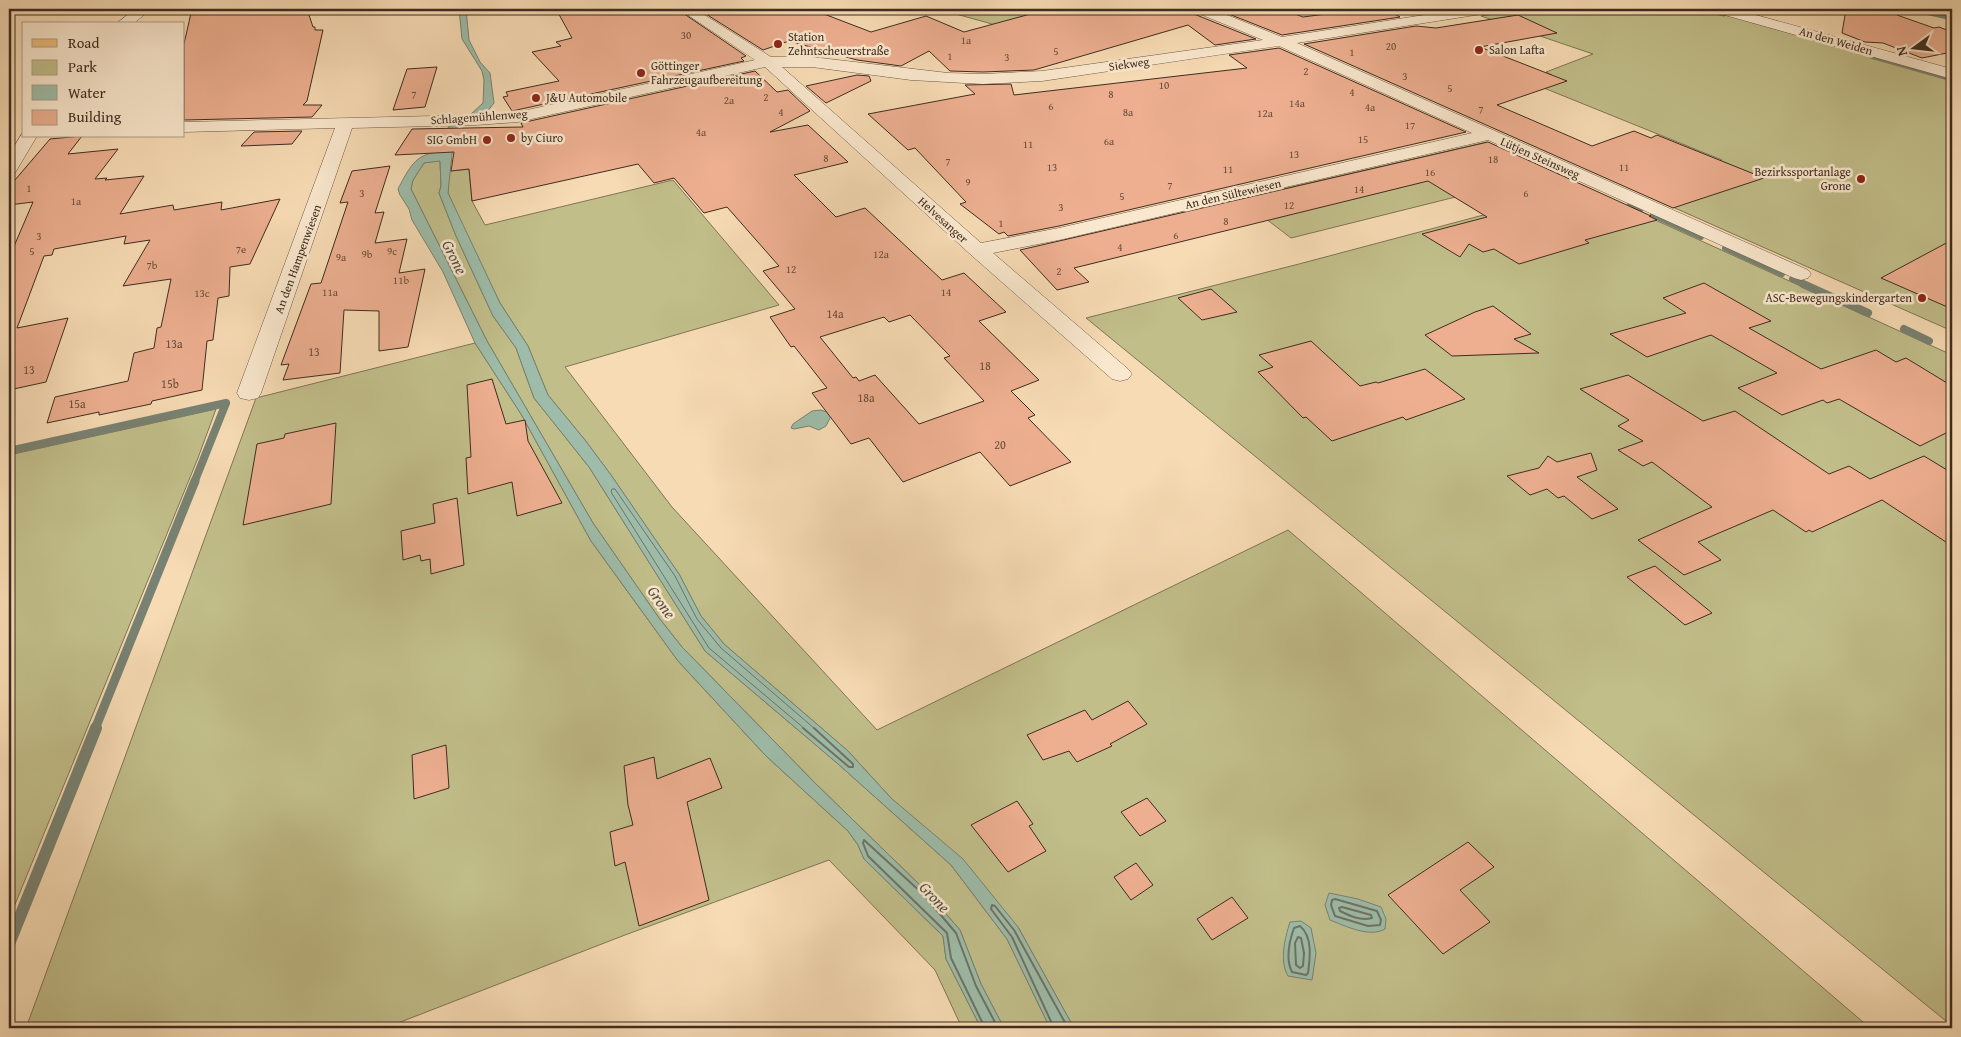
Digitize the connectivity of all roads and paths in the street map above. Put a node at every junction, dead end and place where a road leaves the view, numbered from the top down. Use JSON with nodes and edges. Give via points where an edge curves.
{"nodes":[{"id":1,"x":144,"y":9,"type":"edge"},
{"id":2,"x":686,"y":9,"type":"edge"},
{"id":3,"x":1200,"y":9,"type":"edge"},
{"id":4,"x":1488,"y":9,"type":"edge"},
{"id":5,"x":1719,"y":9,"type":"edge"},
{"id":6,"x":1946,"y":9,"type":"edge"},
{"id":7,"x":1952,"y":10,"type":"edge"},
{"id":8,"x":126,"y":22,"type":"edge"},
{"id":9,"x":1280,"y":41,"type":"junction"},
{"id":10,"x":768,"y":62,"type":"junction"},
{"id":11,"x":1952,"y":74,"type":"edge"},
{"id":12,"x":344,"y":124,"type":"junction"},
{"id":13,"x":185,"y":127,"type":"edge"},
{"id":14,"x":1488,"y":135,"type":"junction"},
{"id":15,"x":28,"y":138,"type":"edge"},
{"id":16,"x":9,"y":169,"type":"edge"},
{"id":17,"x":977,"y":250,"type":"junction"},
{"id":18,"x":1801,"y":274,"type":"dead end"},
{"id":19,"x":1120,"y":374,"type":"dead end"},
{"id":20,"x":249,"y":393,"type":"dead end"}],
"edges":[{"from":1,"to":8,"type":"street"},
{"from":2,"to":10,"type":"street","name":"Helvesanger"},
{"from":3,"to":9,"type":"street","name":"Lütjen Steinsweg"},
{"from":4,"to":9,"type":"street","name":"Siekweg"},
{"from":5,"to":11,"type":"street","name":"An den Weiden"},
{"from":6,"to":7,"type":"main road"},
{"from":9,"to":10,"type":"street","name":"Siekweg","via":[[1052,75],[983,79],[911,75],[812,62]]},
{"from":9,"to":14,"type":"street","name":"Lütjen Steinsweg"},
{"from":10,"to":12,"type":"street","name":"Schlagemühlenweg","via":[[518,117]]},
{"from":10,"to":17,"type":"street","name":"Helvesanger"},
{"from":12,"to":13,"type":"street","name":"Schlagemühlenweg"},
{"from":12,"to":20,"type":"street","name":"An den Hampenwiesen"},
{"from":14,"to":17,"type":"street","name":"An den Sültewiesen"},
{"from":14,"to":18,"type":"street","name":"Lütjen Steinsweg"},
{"from":15,"to":16,"type":"street"},
{"from":17,"to":19,"type":"street","name":"Helvesanger"}]}
